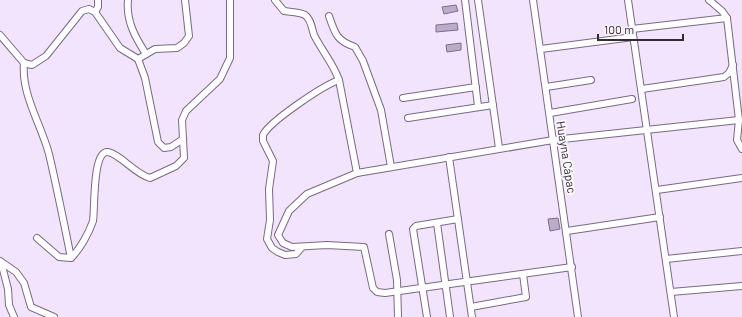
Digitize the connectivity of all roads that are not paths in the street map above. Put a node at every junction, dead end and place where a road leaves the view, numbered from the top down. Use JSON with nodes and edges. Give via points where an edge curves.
{"nodes":[{"id":1,"x":98,"y":0,"type":"edge"},
{"id":2,"x":128,"y":0,"type":"edge"},
{"id":3,"x":185,"y":0,"type":"edge"},
{"id":4,"x":230,"y":0,"type":"edge"},
{"id":5,"x":275,"y":0,"type":"edge"},
{"id":6,"x":465,"y":0,"type":"edge"},
{"id":7,"x":478,"y":0,"type":"edge"},
{"id":8,"x":533,"y":0,"type":"edge"},
{"id":9,"x":628,"y":0,"type":"edge"},
{"id":10,"x":710,"y":0,"type":"edge"},
{"id":11,"x":95,"y":12,"type":"junction"},
{"id":12,"x":329,"y":16,"type":"dead end"},
{"id":13,"x":727,"y":18,"type":"junction"},
{"id":14,"x":632,"y":29,"type":"junction"},
{"id":15,"x":0,"y":35,"type":"edge"},
{"id":16,"x":633,"y":36,"type":"junction"},
{"id":17,"x":541,"y":49,"type":"junction"},
{"id":18,"x":146,"y":54,"type":"junction"},
{"id":19,"x":138,"y":59,"type":"junction"},
{"id":20,"x":24,"y":63,"type":"junction"},
{"id":21,"x":733,"y":65,"type":"junction"},
{"id":22,"x":339,"y":80,"type":"junction"},
{"id":23,"x":591,"y":80,"type":"dead end"},
{"id":24,"x":476,"y":87,"type":"junction"},
{"id":25,"x":546,"y":87,"type":"junction"},
{"id":26,"x":642,"y":90,"type":"junction"},
{"id":27,"x":403,"y":98,"type":"dead end"},
{"id":28,"x":632,"y":99,"type":"dead end"},
{"id":29,"x":493,"y":105,"type":"junction"},
{"id":30,"x":478,"y":106,"type":"junction"},
{"id":31,"x":550,"y":113,"type":"junction"},
{"id":32,"x":408,"y":118,"type":"dead end"},
{"id":33,"x":739,"y":120,"type":"junction"},
{"id":34,"x":647,"y":129,"type":"junction"},
{"id":35,"x":183,"y":139,"type":"junction"},
{"id":36,"x":553,"y":140,"type":"junction"},
{"id":37,"x":499,"y":148,"type":"junction"},
{"id":38,"x":742,"y":149,"type":"edge"},
{"id":39,"x":449,"y":157,"type":"junction"},
{"id":40,"x":391,"y":167,"type":"junction"},
{"id":41,"x":357,"y":173,"type":"junction"},
{"id":42,"x":742,"y":178,"type":"edge"},
{"id":43,"x":657,"y":190,"type":"junction"},
{"id":44,"x":660,"y":217,"type":"junction"},
{"id":45,"x":458,"y":219,"type":"junction"},
{"id":46,"x":437,"y":222,"type":"junction"},
{"id":47,"x":567,"y":231,"type":"junction"},
{"id":48,"x":389,"y":234,"type":"dead end"},
{"id":49,"x":37,"y":238,"type":"dead end"},
{"id":50,"x":302,"y":247,"type":"junction"},
{"id":51,"x":742,"y":252,"type":"edge"},
{"id":52,"x":71,"y":258,"type":"junction"},
{"id":53,"x":666,"y":259,"type":"junction"},
{"id":54,"x":0,"y":262,"type":"edge"},
{"id":55,"x":572,"y":267,"type":"junction"},
{"id":56,"x":523,"y":274,"type":"junction"},
{"id":57,"x":467,"y":282,"type":"junction"},
{"id":58,"x":446,"y":285,"type":"junction"},
{"id":59,"x":742,"y":286,"type":"edge"},
{"id":60,"x":422,"y":288,"type":"junction"},
{"id":61,"x":398,"y":292,"type":"junction"},
{"id":62,"x":671,"y":292,"type":"junction"},
{"id":63,"x":471,"y":307,"type":"junction"},
{"id":64,"x":14,"y":317,"type":"edge"},
{"id":65,"x":54,"y":317,"type":"edge"},
{"id":66,"x":398,"y":317,"type":"edge"},
{"id":67,"x":426,"y":317,"type":"edge"},
{"id":68,"x":450,"y":317,"type":"edge"},
{"id":69,"x":472,"y":317,"type":"edge"},
{"id":70,"x":578,"y":317,"type":"edge"},
{"id":71,"x":674,"y":317,"type":"edge"}],
"edges":[{"from":1,"to":11,"type":"street"},
{"from":2,"to":18,"type":"street","via":[[128,17],[132,30]]},
{"from":3,"to":18,"type":"street","via":[[189,36],[184,43],[176,48],[155,49]]},
{"from":4,"to":35,"type":"street","via":[[230,58],[220,79],[186,111],[182,120]]},
{"from":5,"to":22,"type":"street","via":[[284,11],[309,18],[322,51],[334,65]]},
{"from":6,"to":24,"type":"street"},
{"from":7,"to":29,"type":"street"},
{"from":8,"to":17,"type":"street","name":"Huayna Cápac"},
{"from":9,"to":14,"type":"street"},
{"from":10,"to":13,"type":"street"},
{"from":11,"to":19,"type":"street","via":[[120,48]]},
{"from":11,"to":20,"type":"street","via":[[89,9],[82,11],[46,56],[32,65]]},
{"from":12,"to":40,"type":"street","via":[[334,32],[342,42],[358,50],[372,82],[382,110]]},
{"from":13,"to":14,"type":"street"},
{"from":13,"to":21,"type":"street"},
{"from":14,"to":16,"type":"street"},
{"from":15,"to":20,"type":"street"},
{"from":16,"to":17,"type":"street"},
{"from":16,"to":26,"type":"street"},
{"from":17,"to":25,"type":"street","name":"Huayna Cápac"},
{"from":18,"to":19,"type":"street"},
{"from":19,"to":35,"type":"street","via":[[145,78],[158,142],[164,148],[168,148]]},
{"from":20,"to":52,"type":"street","via":[[26,88],[48,152]]},
{"from":21,"to":26,"type":"street","via":[[724,77]]},
{"from":21,"to":33,"type":"street"},
{"from":22,"to":41,"type":"street"},
{"from":22,"to":50,"type":"street","via":[[317,90],[264,135],[263,141],[273,161],[269,189],[268,242],[274,250],[285,255],[296,254]]},
{"from":23,"to":25,"type":"street"},
{"from":24,"to":27,"type":"street"},
{"from":24,"to":30,"type":"street"},
{"from":25,"to":31,"type":"street","name":"Huayna Cápac"},
{"from":26,"to":34,"type":"street"},
{"from":28,"to":31,"type":"street"},
{"from":29,"to":30,"type":"street"},
{"from":29,"to":37,"type":"street"},
{"from":30,"to":32,"type":"street"},
{"from":31,"to":36,"type":"street","name":"Huayna Cápac"},
{"from":33,"to":34,"type":"street"},
{"from":33,"to":38,"type":"street","via":[[737,140]]},
{"from":34,"to":36,"type":"street"},
{"from":34,"to":43,"type":"street"},
{"from":35,"to":52,"type":"street","via":[[184,158],[176,166],[150,178],[138,174],[108,152],[102,154],[97,173],[92,222],[76,254]]},
{"from":36,"to":37,"type":"street"},
{"from":36,"to":47,"type":"street","name":"Huayna Cápac"},
{"from":37,"to":39,"type":"street"},
{"from":39,"to":40,"type":"street"},
{"from":39,"to":45,"type":"street"},
{"from":40,"to":41,"type":"street"},
{"from":41,"to":50,"type":"street","via":[[307,194],[289,211],[278,235],[288,246]]},
{"from":42,"to":43,"type":"street"},
{"from":43,"to":44,"type":"street"},
{"from":44,"to":47,"type":"street"},
{"from":44,"to":53,"type":"street"},
{"from":45,"to":46,"type":"street"},
{"from":45,"to":57,"type":"street"},
{"from":46,"to":58,"type":"street"},
{"from":46,"to":60,"type":"street","via":[[416,226],[413,230]]},
{"from":47,"to":55,"type":"street","name":"Huayna Cápac"},
{"from":48,"to":61,"type":"street"},
{"from":49,"to":52,"type":"street","via":[[59,257]]},
{"from":50,"to":61,"type":"street","via":[[362,246],[366,249],[372,283],[377,292]]},
{"from":51,"to":53,"type":"street"},
{"from":53,"to":62,"type":"street"},
{"from":54,"to":64,"type":"street"},
{"from":54,"to":65,"type":"street","via":[[16,272],[24,283],[31,307]]},
{"from":55,"to":56,"type":"street"},
{"from":55,"to":70,"type":"street","name":"Huayna Cápac"},
{"from":56,"to":57,"type":"street"},
{"from":56,"to":63,"type":"street","via":[[526,297]]},
{"from":57,"to":58,"type":"street"},
{"from":57,"to":63,"type":"street"},
{"from":58,"to":60,"type":"street"},
{"from":58,"to":68,"type":"street"},
{"from":59,"to":62,"type":"street"},
{"from":60,"to":61,"type":"street"},
{"from":60,"to":67,"type":"street"},
{"from":61,"to":66,"type":"street"},
{"from":62,"to":71,"type":"street"},
{"from":63,"to":69,"type":"street"}]}
